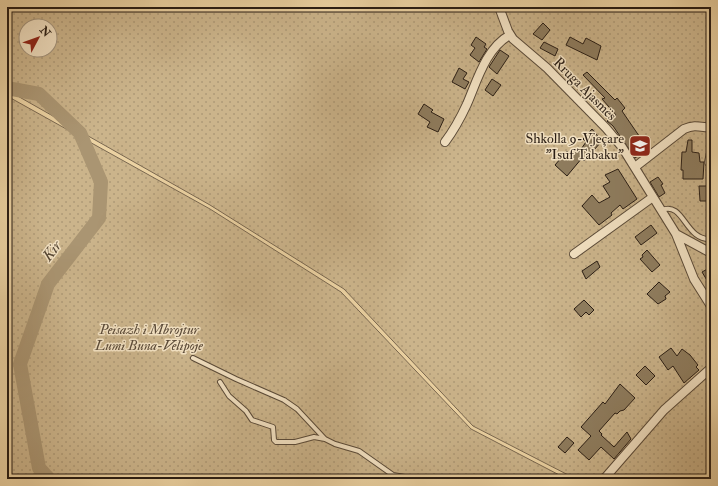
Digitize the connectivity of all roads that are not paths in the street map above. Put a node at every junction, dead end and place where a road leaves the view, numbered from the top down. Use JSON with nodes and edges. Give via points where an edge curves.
{"nodes":[{"id":1,"x":499,"y":7,"type":"edge"},
{"id":2,"x":510,"y":35,"type":"junction"},
{"id":3,"x":710,"y":129,"type":"edge"},
{"id":4,"x":445,"y":142,"type":"dead end"},
{"id":5,"x":711,"y":153,"type":"edge"},
{"id":6,"x":709,"y":162,"type":"dead end"},
{"id":7,"x":635,"y":166,"type":"junction"},
{"id":8,"x":653,"y":197,"type":"junction"},
{"id":9,"x":661,"y":210,"type":"junction"},
{"id":10,"x":676,"y":234,"type":"junction"},
{"id":11,"x":711,"y":239,"type":"edge"},
{"id":12,"x":711,"y":253,"type":"edge"},
{"id":13,"x":574,"y":254,"type":"dead end"},
{"id":14,"x":711,"y":306,"type":"edge"},
{"id":15,"x":193,"y":358,"type":"dead end"},
{"id":16,"x":711,"y":368,"type":"edge"},
{"id":17,"x":220,"y":382,"type":"dead end"},
{"id":18,"x":325,"y":439,"type":"junction"},
{"id":19,"x":416,"y":479,"type":"edge"},
{"id":20,"x":604,"y":479,"type":"edge"}],
"edges":[{"from":1,"to":2,"type":"street","name":"Rruga Ajasmës"},
{"from":2,"to":4,"type":"street","via":[[497,47],[483,67],[467,104]]},
{"from":2,"to":7,"type":"street","name":"Rruga Ajasmës","via":[[547,68],[606,128]]},
{"from":3,"to":7,"type":"street","via":[[691,126]]},
{"from":5,"to":6,"type":"street"},
{"from":7,"to":8,"type":"street","name":"Rruga Ajasmës"},
{"from":8,"to":9,"type":"street","name":"Rruga Ajasmës"},
{"from":8,"to":13,"type":"street"},
{"from":9,"to":10,"type":"street","name":"Rruga Ajasmës"},
{"from":9,"to":11,"type":"lane","via":[[669,208],[675,211],[696,236]]},
{"from":10,"to":12,"type":"street","name":"Rruga Ajasmës"},
{"from":10,"to":14,"type":"street","name":"Rruga Ajasmës","via":[[694,279]]},
{"from":15,"to":18,"type":"lane","via":[[284,400],[297,409]]},
{"from":16,"to":20,"type":"street","via":[[664,410]]},
{"from":17,"to":18,"type":"lane","via":[[229,396],[251,419],[273,427],[276,442],[293,442],[314,437]]},
{"from":18,"to":19,"type":"lane","via":[[359,451],[393,474]]}]}
